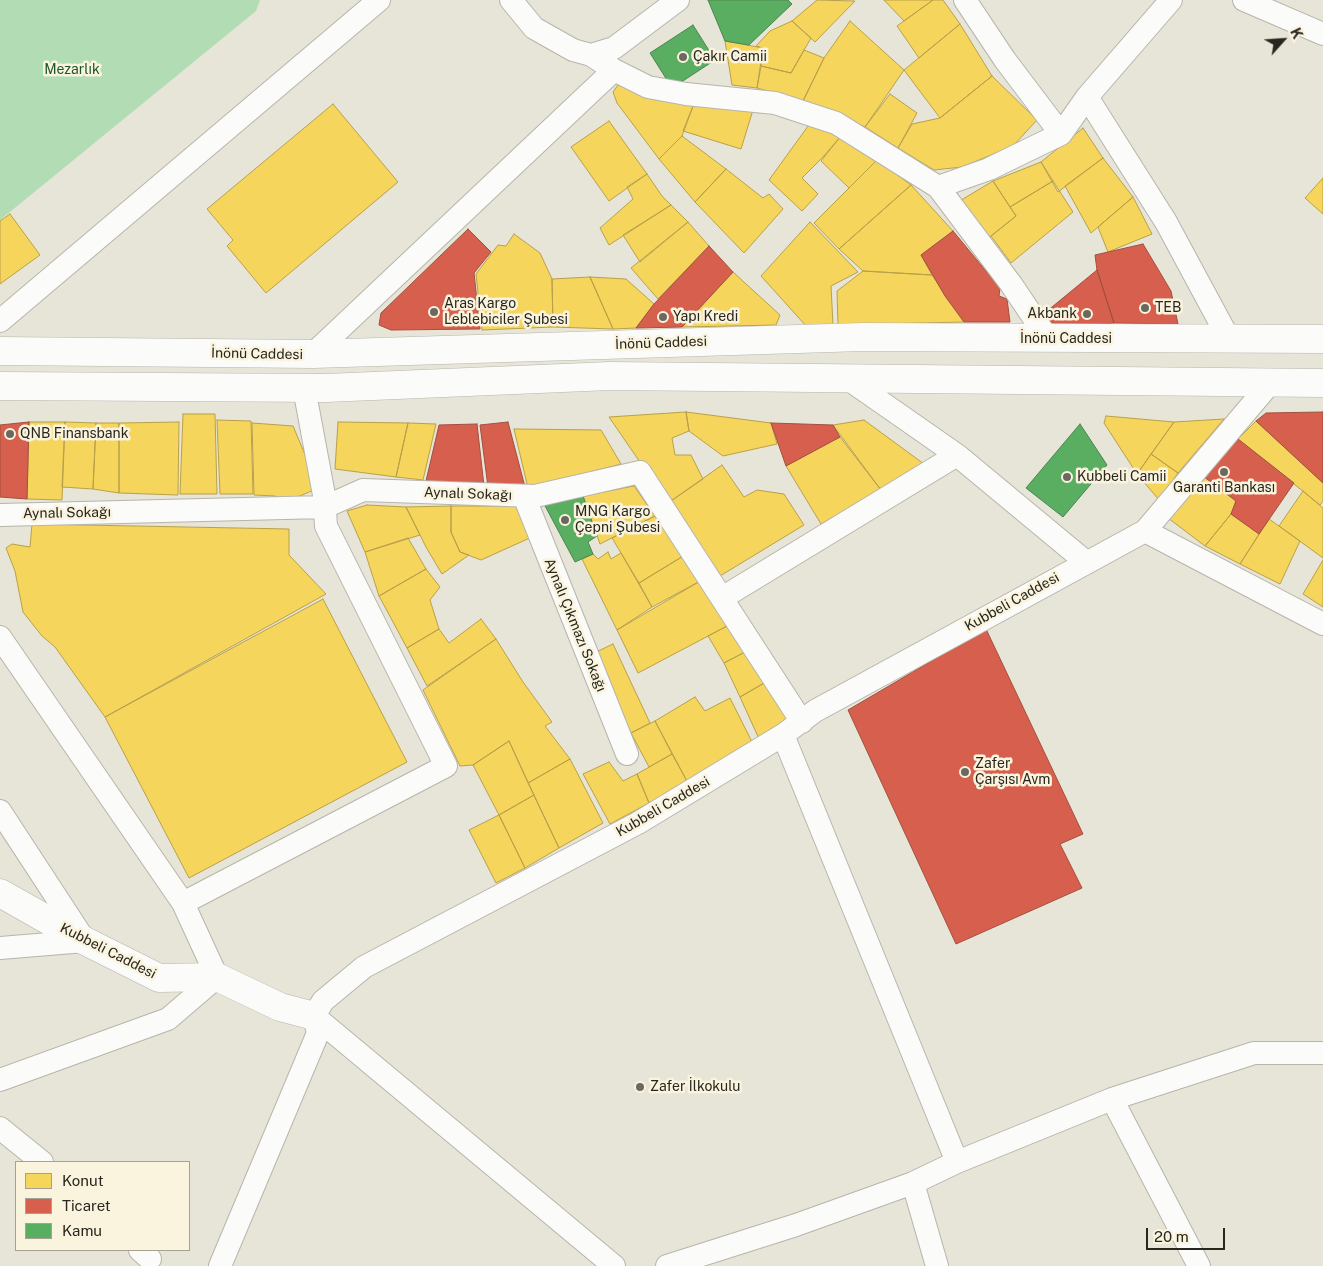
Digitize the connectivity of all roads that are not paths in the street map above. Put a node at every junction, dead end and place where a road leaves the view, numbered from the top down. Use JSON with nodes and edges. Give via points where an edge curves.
{"nodes":[{"id":1,"x":378,"y":0,"type":"edge"},
{"id":2,"x":511,"y":0,"type":"edge"},
{"id":3,"x":678,"y":0,"type":"edge"},
{"id":4,"x":965,"y":0,"type":"edge"},
{"id":5,"x":1172,"y":0,"type":"edge"},
{"id":6,"x":1244,"y":0,"type":"edge"},
{"id":7,"x":1323,"y":34,"type":"edge"},
{"id":8,"x":591,"y":55,"type":"junction"},
{"id":9,"x":614,"y":70,"type":"junction"},
{"id":10,"x":1086,"y":97,"type":"junction"},
{"id":11,"x":1061,"y":134,"type":"junction"},
{"id":12,"x":938,"y":187,"type":"junction"},
{"id":13,"x":0,"y":320,"type":"edge"},
{"id":14,"x":1320,"y":336,"type":"edge"},
{"id":15,"x":1048,"y":339,"type":"junction"},
{"id":16,"x":1229,"y":339,"type":"junction"},
{"id":17,"x":0,"y":351,"type":"edge"},
{"id":18,"x":313,"y":354,"type":"junction"},
{"id":19,"x":848,"y":379,"type":"junction"},
{"id":20,"x":1272,"y":381,"type":"junction"},
{"id":21,"x":1323,"y":383,"type":"edge"},
{"id":22,"x":0,"y":386,"type":"edge"},
{"id":23,"x":304,"y":388,"type":"junction"},
{"id":24,"x":956,"y":455,"type":"junction"},
{"id":25,"x":524,"y":496,"type":"junction"},
{"id":26,"x":325,"y":507,"type":"junction"},
{"id":27,"x":0,"y":515,"type":"edge"},
{"id":28,"x":1145,"y":531,"type":"junction"},
{"id":29,"x":1086,"y":562,"type":"junction"},
{"id":30,"x":722,"y":598,"type":"junction"},
{"id":31,"x":1323,"y":624,"type":"edge"},
{"id":32,"x":0,"y":637,"type":"edge"},
{"id":33,"x":802,"y":722,"type":"junction"},
{"id":34,"x":783,"y":735,"type":"junction"},
{"id":35,"x":627,"y":754,"type":"dead end"},
{"id":36,"x":0,"y":811,"type":"edge"},
{"id":37,"x":0,"y":893,"type":"edge"},
{"id":38,"x":183,"y":903,"type":"junction"},
{"id":39,"x":85,"y":941,"type":"junction"},
{"id":40,"x":0,"y":948,"type":"edge"},
{"id":41,"x":217,"y":977,"type":"junction"},
{"id":42,"x":314,"y":1016,"type":"junction"},
{"id":43,"x":1323,"y":1053,"type":"edge"},
{"id":44,"x":0,"y":1080,"type":"edge"},
{"id":45,"x":1112,"y":1099,"type":"junction"},
{"id":46,"x":0,"y":1128,"type":"edge"},
{"id":47,"x":41,"y":1161,"type":"edge"},
{"id":48,"x":957,"y":1162,"type":"junction"},
{"id":49,"x":913,"y":1183,"type":"junction"},
{"id":50,"x":220,"y":1266,"type":"edge"},
{"id":51,"x":614,"y":1266,"type":"edge"},
{"id":52,"x":667,"y":1266,"type":"edge"},
{"id":53,"x":937,"y":1266,"type":"edge"},
{"id":54,"x":1199,"y":1266,"type":"edge"}],
"edges":[{"from":1,"to":13,"type":"street"},
{"from":2,"to":8,"type":"street","via":[[534,28],[573,50]]},
{"from":3,"to":8,"type":"street","via":[[614,48]]},
{"from":4,"to":11,"type":"street"},
{"from":5,"to":10,"type":"street"},
{"from":6,"to":7,"type":"street"},
{"from":8,"to":9,"type":"street"},
{"from":9,"to":12,"type":"street","via":[[648,87],[775,103],[836,123]]},
{"from":9,"to":18,"type":"street"},
{"from":10,"to":11,"type":"street"},
{"from":10,"to":16,"type":"street","via":[[1166,222]]},
{"from":11,"to":12,"type":"street","via":[[989,169]]},
{"from":12,"to":15,"type":"street"},
{"from":14,"to":16,"type":"street","name":"İnönü Caddesi"},
{"from":15,"to":16,"type":"street","name":"İnönü Caddesi"},
{"from":15,"to":18,"type":"street","name":"İnönü Caddesi","via":[[863,337]]},
{"from":17,"to":18,"type":"street","name":"İnönü Caddesi"},
{"from":19,"to":20,"type":"street"},
{"from":19,"to":23,"type":"street","via":[[610,376]]},
{"from":19,"to":24,"type":"street"},
{"from":20,"to":21,"type":"street"},
{"from":20,"to":28,"type":"street","name":"Kubbeli Caddesi"},
{"from":22,"to":23,"type":"street"},
{"from":23,"to":26,"type":"street"},
{"from":24,"to":29,"type":"street"},
{"from":24,"to":30,"type":"street"},
{"from":25,"to":26,"type":"street","name":"Aynalı Sokağı","via":[[363,490]]},
{"from":25,"to":30,"type":"street","name":"Aynalı Sokağı","via":[[640,472]]},
{"from":25,"to":35,"type":"street","name":"Aynalı Çıkmazı Sokağı"},
{"from":26,"to":27,"type":"street","name":"Aynalı Sokağı"},
{"from":26,"to":38,"type":"street","via":[[326,526],[446,766]]},
{"from":28,"to":29,"type":"street","name":"Kubbeli Caddesi"},
{"from":28,"to":31,"type":"street"},
{"from":29,"to":33,"type":"street","name":"Kubbeli Caddesi","via":[[815,711]]},
{"from":30,"to":33,"type":"street","name":"Aynalı Sokağı"},
{"from":32,"to":38,"type":"street"},
{"from":33,"to":34,"type":"street","name":"Kubbeli Caddesi"},
{"from":34,"to":42,"type":"street","name":"Kubbeli Caddesi","via":[[638,822],[364,967],[323,1000]]},
{"from":34,"to":48,"type":"street"},
{"from":36,"to":39,"type":"street"},
{"from":37,"to":39,"type":"street","name":"Kubbeli Caddesi"},
{"from":38,"to":41,"type":"street"},
{"from":39,"to":40,"type":"street"},
{"from":39,"to":41,"type":"street","name":"Kubbeli Caddesi","via":[[159,978]]},
{"from":41,"to":42,"type":"street","name":"Kubbeli Caddesi","via":[[280,1008]]},
{"from":41,"to":44,"type":"street","via":[[168,1019]]},
{"from":42,"to":50,"type":"street","via":[[318,1034]]},
{"from":42,"to":51,"type":"street"},
{"from":43,"to":45,"type":"street","via":[[1254,1053]]},
{"from":45,"to":48,"type":"street"},
{"from":45,"to":54,"type":"street"},
{"from":46,"to":47,"type":"street"},
{"from":48,"to":49,"type":"street"},
{"from":49,"to":52,"type":"street"},
{"from":49,"to":53,"type":"street"}]}
